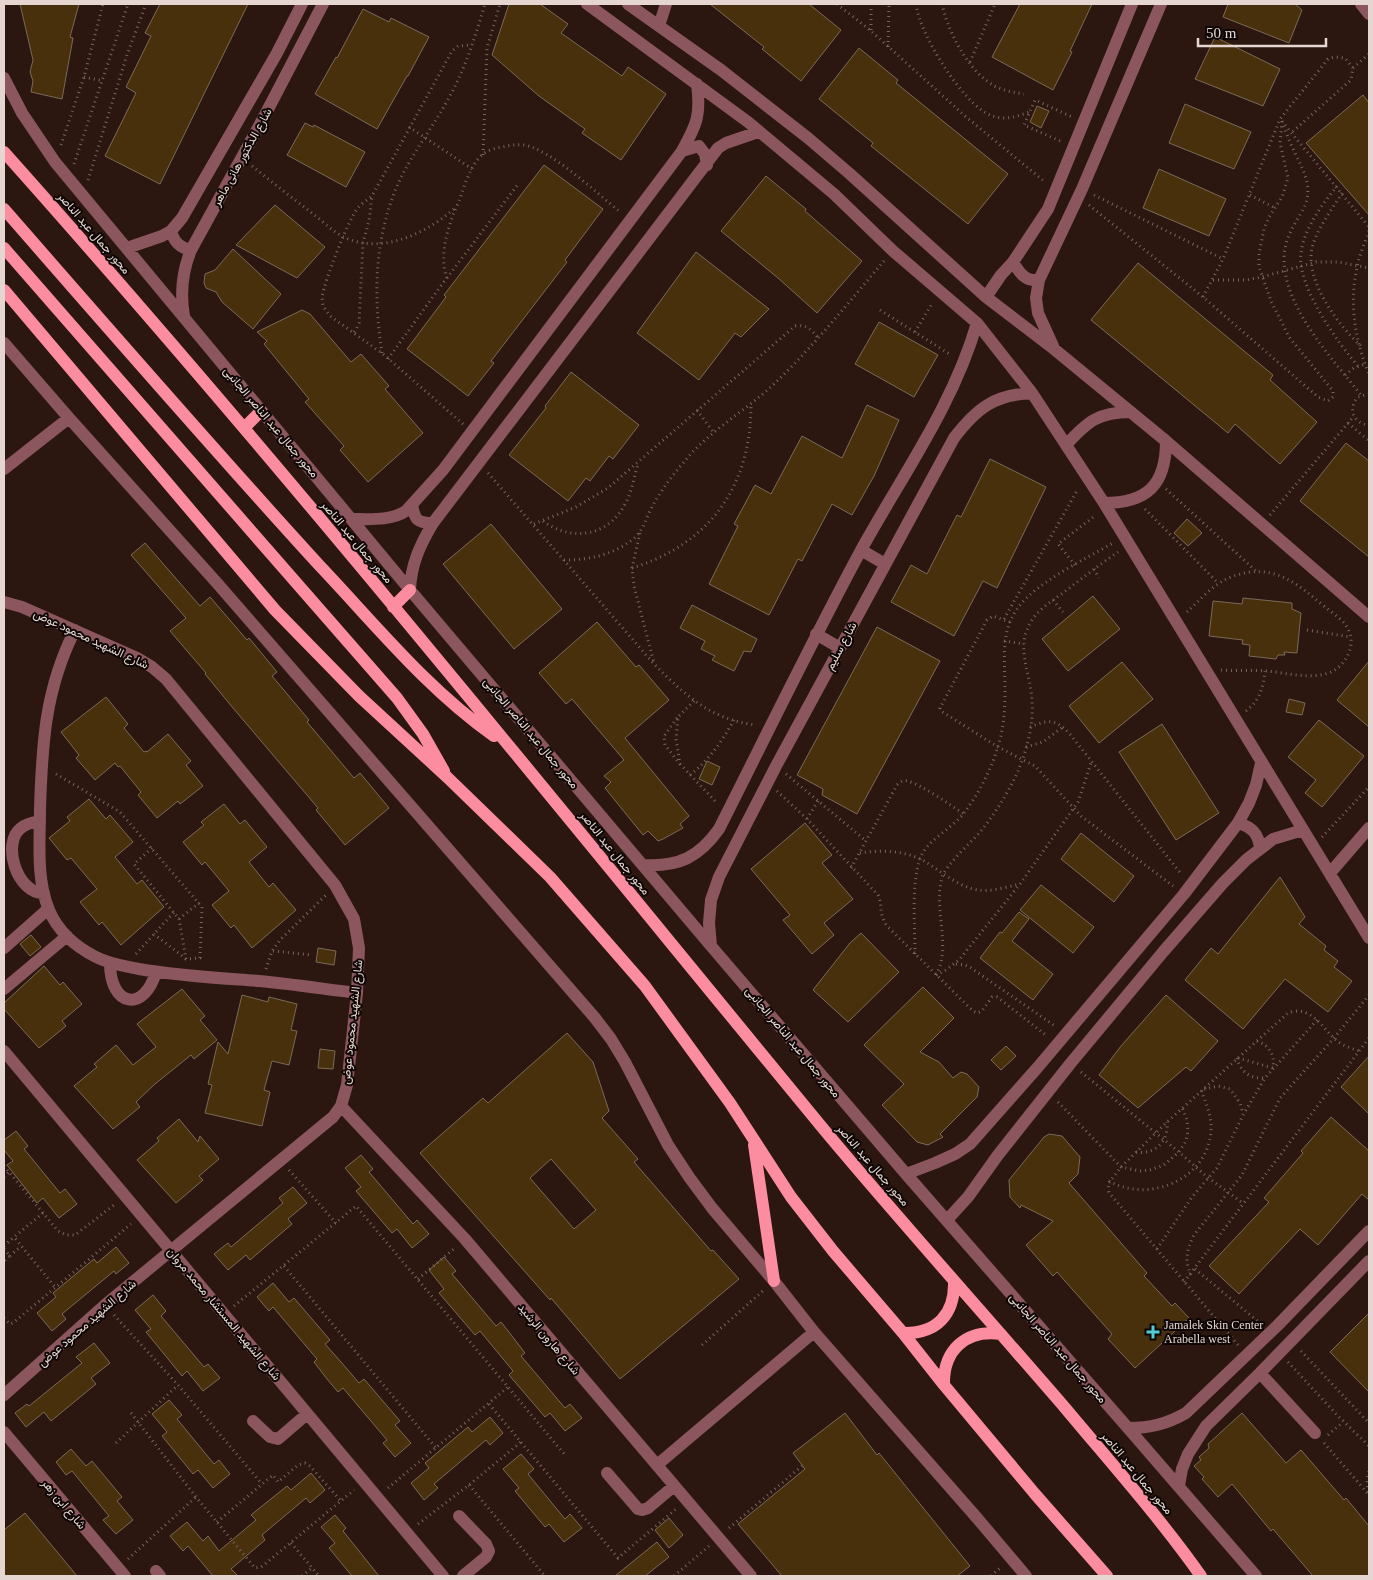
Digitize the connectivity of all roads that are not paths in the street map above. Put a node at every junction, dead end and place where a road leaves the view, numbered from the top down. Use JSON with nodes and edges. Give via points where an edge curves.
{"nodes":[{"id":1,"x":302,"y":4,"type":"edge"},
{"id":2,"x":323,"y":4,"type":"edge"},
{"id":3,"x":586,"y":4,"type":"edge"},
{"id":4,"x":628,"y":4,"type":"edge"},
{"id":5,"x":666,"y":4,"type":"edge"},
{"id":6,"x":1132,"y":4,"type":"edge"},
{"id":7,"x":1161,"y":4,"type":"edge"},
{"id":8,"x":1361,"y":4,"type":"edge"},
{"id":9,"x":1369,"y":14,"type":"edge"},
{"id":10,"x":659,"y":26,"type":"junction"},
{"id":11,"x":4,"y":78,"type":"edge"},
{"id":12,"x":697,"y":84,"type":"junction"},
{"id":13,"x":758,"y":132,"type":"junction"},
{"id":14,"x":682,"y":151,"type":"junction"},
{"id":15,"x":4,"y":152,"type":"edge"},
{"id":16,"x":707,"y":165,"type":"junction"},
{"id":17,"x":4,"y":209,"type":"edge"},
{"id":18,"x":171,"y":231,"type":"junction"},
{"id":19,"x":4,"y":248,"type":"edge"},
{"id":20,"x":127,"y":248,"type":"junction"},
{"id":21,"x":191,"y":250,"type":"junction"},
{"id":22,"x":1013,"y":262,"type":"junction"},
{"id":23,"x":1039,"y":280,"type":"junction"},
{"id":24,"x":4,"y":290,"type":"edge"},
{"id":25,"x":986,"y":297,"type":"junction"},
{"id":26,"x":184,"y":316,"type":"junction"},
{"id":27,"x":977,"y":323,"type":"junction"},
{"id":28,"x":4,"y":342,"type":"edge"},
{"id":29,"x":1054,"y":349,"type":"junction"},
{"id":30,"x":1032,"y":393,"type":"junction"},
{"id":31,"x":261,"y":411,"type":"junction"},
{"id":32,"x":1131,"y":412,"type":"junction"},
{"id":33,"x":69,"y":418,"type":"junction"},
{"id":34,"x":244,"y":428,"type":"junction"},
{"id":35,"x":1166,"y":441,"type":"junction"},
{"id":36,"x":1066,"y":445,"type":"junction"},
{"id":37,"x":4,"y":469,"type":"edge"},
{"id":38,"x":412,"y":505,"type":"junction"},
{"id":39,"x":1105,"y":505,"type":"junction"},
{"id":40,"x":352,"y":519,"type":"junction"},
{"id":41,"x":433,"y":523,"type":"junction"},
{"id":42,"x":861,"y":550,"type":"junction"},
{"id":43,"x":885,"y":564,"type":"junction"},
{"id":44,"x":410,"y":590,"type":"junction"},
{"id":45,"x":4,"y":602,"type":"edge"},
{"id":46,"x":393,"y":607,"type":"junction"},
{"id":47,"x":1369,"y":617,"type":"edge"},
{"id":48,"x":75,"y":630,"type":"junction"},
{"id":49,"x":816,"y":634,"type":"junction"},
{"id":50,"x":840,"y":648,"type":"junction"},
{"id":51,"x":763,"y":743,"type":"junction"},
{"id":52,"x":509,"y":746,"type":"junction"},
{"id":53,"x":783,"y":754,"type":"junction"},
{"id":54,"x":1261,"y":763,"type":"junction"},
{"id":55,"x":447,"y":777,"type":"junction"},
{"id":56,"x":40,"y":821,"type":"junction"},
{"id":57,"x":1238,"y":823,"type":"junction"},
{"id":58,"x":1369,"y":828,"type":"edge"},
{"id":59,"x":1303,"y":830,"type":"junction"},
{"id":60,"x":1260,"y":849,"type":"junction"},
{"id":61,"x":644,"y":865,"type":"junction"},
{"id":62,"x":1330,"y":873,"type":"junction"},
{"id":63,"x":44,"y":893,"type":"junction"},
{"id":64,"x":48,"y":909,"type":"junction"},
{"id":65,"x":67,"y":936,"type":"junction"},
{"id":66,"x":1369,"y":938,"type":"edge"},
{"id":67,"x":711,"y":946,"type":"junction"},
{"id":68,"x":4,"y":948,"type":"edge"},
{"id":69,"x":110,"y":963,"type":"junction"},
{"id":70,"x":156,"y":972,"type":"junction"},
{"id":71,"x":4,"y":989,"type":"edge"},
{"id":72,"x":357,"y":993,"type":"junction"},
{"id":73,"x":4,"y":1051,"type":"edge"},
{"id":74,"x":1038,"y":1067,"type":"junction"},
{"id":75,"x":1052,"y":1088,"type":"junction"},
{"id":76,"x":341,"y":1106,"type":"junction"},
{"id":77,"x":753,"y":1140,"type":"junction"},
{"id":78,"x":906,"y":1174,"type":"junction"},
{"id":79,"x":947,"y":1220,"type":"junction"},
{"id":80,"x":1369,"y":1231,"type":"edge"},
{"id":81,"x":172,"y":1252,"type":"junction"},
{"id":82,"x":1369,"y":1261,"type":"edge"},
{"id":83,"x":954,"y":1280,"type":"junction"},
{"id":84,"x":774,"y":1281,"type":"junction"},
{"id":85,"x":1274,"y":1329,"type":"junction"},
{"id":86,"x":814,"y":1332,"type":"junction"},
{"id":87,"x":903,"y":1333,"type":"junction"},
{"id":88,"x":1001,"y":1334,"type":"junction"},
{"id":89,"x":1292,"y":1341,"type":"junction"},
{"id":90,"x":1260,"y":1373,"type":"junction"},
{"id":91,"x":944,"y":1386,"type":"junction"},
{"id":92,"x":4,"y":1395,"type":"edge"},
{"id":93,"x":307,"y":1414,"type":"junction"},
{"id":94,"x":253,"y":1421,"type":"dead end"},
{"id":95,"x":1128,"y":1428,"type":"junction"},
{"id":96,"x":4,"y":1432,"type":"edge"},
{"id":97,"x":1314,"y":1433,"type":"dead end"},
{"id":98,"x":657,"y":1466,"type":"junction"},
{"id":99,"x":607,"y":1473,"type":"dead end"},
{"id":100,"x":674,"y":1486,"type":"junction"},
{"id":101,"x":1179,"y":1486,"type":"junction"},
{"id":102,"x":459,"y":1516,"type":"dead end"},
{"id":103,"x":122,"y":1572,"type":"edge"},
{"id":104,"x":443,"y":1576,"type":"edge"},
{"id":105,"x":463,"y":1576,"type":"edge"},
{"id":106,"x":751,"y":1576,"type":"edge"},
{"id":107,"x":1026,"y":1576,"type":"edge"},
{"id":108,"x":1107,"y":1576,"type":"edge"},
{"id":109,"x":1201,"y":1576,"type":"edge"},
{"id":110,"x":1256,"y":1576,"type":"edge"}],
"edges":[{"from":1,"to":18,"type":"street","name":"شارع الدكتور هانى ماهر","via":[[211,170]]},
{"from":2,"to":21,"type":"street","name":"شارع الدكتور هانى ماهر"},
{"from":3,"to":12,"type":"street"},
{"from":4,"to":10,"type":"street"},
{"from":5,"to":10,"type":"street"},
{"from":6,"to":22,"type":"street","via":[[1056,191],[1040,223]]},
{"from":7,"to":23,"type":"street"},
{"from":8,"to":9,"type":"street"},
{"from":10,"to":25,"type":"street","via":[[815,144]]},
{"from":11,"to":20,"type":"street","name":"محور جمال عبد الناصر الجانبى","via":[[22,114],[55,162]]},
{"from":12,"to":13,"type":"street"},
{"from":12,"to":14,"type":"street","via":[[699,114]]},
{"from":13,"to":16,"type":"street","via":[[718,148]]},
{"from":13,"to":27,"type":"street","via":[[834,194],[893,251]]},
{"from":14,"to":16,"type":"street","via":[[699,146]]},
{"from":14,"to":38,"type":"street","via":[[443,470]]},
{"from":15,"to":34,"type":"main road","name":"محور جمال عبد الناصر"},
{"from":16,"to":41,"type":"street"},
{"from":17,"to":52,"type":"main road","via":[[278,520],[416,669],[460,710]]},
{"from":18,"to":20,"type":"street","name":"شارع الدكتور هانى ماهر"},
{"from":18,"to":21,"type":"street","via":[[175,242]]},
{"from":19,"to":55,"type":"main road","via":[[397,698],[423,734]]},
{"from":20,"to":26,"type":"street","name":"محور جمال عبد الناصر الجانبى"},
{"from":21,"to":26,"type":"street","name":"شارع الدكتور هانى ماهر","via":[[182,282]]},
{"from":22,"to":23,"type":"street","via":[[1026,278]]},
{"from":22,"to":25,"type":"street"},
{"from":23,"to":29,"type":"street","via":[[1038,314]]},
{"from":24,"to":55,"type":"main road","via":[[275,610],[358,696]]},
{"from":25,"to":29,"type":"street"},
{"from":26,"to":31,"type":"street","name":"محور جمال عبد الناصر الجانبى"},
{"from":27,"to":30,"type":"street"},
{"from":27,"to":42,"type":"street","via":[[964,363],[944,405]]},
{"from":28,"to":33,"type":"street"},
{"from":29,"to":32,"type":"street"},
{"from":30,"to":36,"type":"street"},
{"from":30,"to":43,"type":"street","name":"شارع سليم","via":[[1002,397],[988,403],[965,423]]},
{"from":31,"to":34,"type":"main road"},
{"from":31,"to":40,"type":"street","name":"محور جمال عبد الناصر الجانبى"},
{"from":32,"to":35,"type":"street"},
{"from":32,"to":36,"type":"street","via":[[1117,412],[1091,420]]},
{"from":33,"to":37,"type":"street"},
{"from":33,"to":84,"type":"street","via":[[217,583],[595,1018],[625,1062],[689,1177]]},
{"from":34,"to":46,"type":"main road","name":"محور جمال عبد الناصر"},
{"from":35,"to":39,"type":"street","via":[[1166,458],[1161,474],[1144,495],[1135,500]]},
{"from":35,"to":47,"type":"street"},
{"from":36,"to":39,"type":"street"},
{"from":38,"to":40,"type":"street","via":[[400,515]]},
{"from":38,"to":41,"type":"street","via":[[419,521]]},
{"from":39,"to":54,"type":"street"},
{"from":40,"to":44,"type":"street","name":"محور جمال عبد الناصر الجانبى"},
{"from":41,"to":44,"type":"street","via":[[411,572]]},
{"from":42,"to":43,"type":"street"},
{"from":42,"to":49,"type":"street"},
{"from":43,"to":50,"type":"street","name":"شارع سليم"},
{"from":44,"to":46,"type":"main road"},
{"from":44,"to":61,"type":"street","name":"محور جمال عبد الناصر الجانبى"},
{"from":45,"to":48,"type":"street","name":"شارع الشهيد محمود عوض"},
{"from":46,"to":52,"type":"main road","name":"محور جمال عبد الناصر"},
{"from":48,"to":56,"type":"street","via":[[50,694],[41,766]]},
{"from":48,"to":72,"type":"street","name":"شارع الشهيد محمود عوض","via":[[137,658],[166,679],[335,885],[354,919],[359,948]]},
{"from":49,"to":50,"type":"street"},
{"from":49,"to":51,"type":"street"},
{"from":50,"to":53,"type":"street","name":"شارع سليم"},
{"from":51,"to":53,"type":"street"},
{"from":51,"to":61,"type":"street","via":[[709,843],[679,862],[662,866]]},
{"from":52,"to":83,"type":"main road","name":"محور جمال عبد الناصر","via":[[826,1132]]},
{"from":53,"to":67,"type":"street","name":"شارع سليم","via":[[719,877],[711,900]]},
{"from":54,"to":57,"type":"street","via":[[1256,786]]},
{"from":54,"to":59,"type":"street"},
{"from":55,"to":77,"type":"main road","via":[[550,877],[645,986]]},
{"from":56,"to":63,"type":"street"},
{"from":56,"to":63,"type":"street","via":[[26,824],[18,831],[13,840],[13,851],[23,883],[34,892]]},
{"from":57,"to":60,"type":"street","via":[[1257,834]]},
{"from":57,"to":74,"type":"street"},
{"from":58,"to":62,"type":"street"},
{"from":59,"to":60,"type":"street","via":[[1280,836]]},
{"from":59,"to":62,"type":"street"},
{"from":60,"to":75,"type":"street","via":[[1223,883]]},
{"from":61,"to":67,"type":"street","name":"محور جمال عبد الناصر الجانبى"},
{"from":62,"to":66,"type":"street"},
{"from":63,"to":64,"type":"street"},
{"from":64,"to":65,"type":"street"},
{"from":64,"to":68,"type":"street"},
{"from":65,"to":69,"type":"street","via":[[84,951]]},
{"from":65,"to":71,"type":"street"},
{"from":67,"to":78,"type":"street","name":"محور جمال عبد الناصر الجانبى"},
{"from":69,"to":70,"type":"street"},
{"from":69,"to":70,"type":"street","via":[[113,986],[128,999],[146,992]]},
{"from":70,"to":72,"type":"street"},
{"from":72,"to":76,"type":"street","name":"شارع الشهيد محمود عوض","via":[[347,1085]]},
{"from":73,"to":81,"type":"street","name":"شارع الشهيد المستشار محمد مروان"},
{"from":74,"to":75,"type":"street"},
{"from":74,"to":78,"type":"street","via":[[970,1144]]},
{"from":75,"to":79,"type":"street"},
{"from":76,"to":81,"type":"street","name":"شارع الشهيد محمود عوض","via":[[334,1117]]},
{"from":76,"to":98,"type":"street","name":"شارع هارون الرشيد","via":[[465,1239]]},
{"from":77,"to":84,"type":"main road"},
{"from":77,"to":87,"type":"main road","via":[[791,1197]]},
{"from":78,"to":79,"type":"street","name":"محور جمال عبد الناصر الجانبى"},
{"from":79,"to":95,"type":"street","name":"محور جمال عبد الناصر الجانبى"},
{"from":80,"to":85,"type":"street"},
{"from":81,"to":92,"type":"street","name":"شارع الشهيد محمود عوض","via":[[105,1305]]},
{"from":81,"to":93,"type":"street","name":"شارع الشهيد المستشار محمد مروان"},
{"from":82,"to":89,"type":"street"},
{"from":83,"to":87,"type":"main road","via":[[952,1302],[942,1320],[924,1331]]},
{"from":83,"to":88,"type":"main road","name":"محور جمال عبد الناصر"},
{"from":84,"to":86,"type":"street"},
{"from":85,"to":89,"type":"street"},
{"from":85,"to":95,"type":"street","via":[[1186,1413],[1159,1426]]},
{"from":86,"to":98,"type":"street"},
{"from":86,"to":107,"type":"street"},
{"from":87,"to":91,"type":"main road"},
{"from":88,"to":91,"type":"main road","via":[[972,1336],[955,1348],[946,1366]]},
{"from":88,"to":109,"type":"main road","name":"محور جمال عبد الناصر","via":[[1124,1477]]},
{"from":89,"to":90,"type":"street"},
{"from":90,"to":97,"type":"street"},
{"from":90,"to":101,"type":"street","via":[[1196,1440],[1182,1469]]},
{"from":91,"to":108,"type":"main road"},
{"from":93,"to":94,"type":"street","via":[[278,1439],[270,1437]]},
{"from":93,"to":104,"type":"street","name":"شارع الشهيد المستشار محمد مروان"},
{"from":95,"to":101,"type":"street","name":"محور جمال عبد الناصر الجانبى"},
{"from":96,"to":103,"type":"street","name":"شارع ابن زهر"},
{"from":98,"to":100,"type":"street","name":"شارع هارون الرشيد"},
{"from":99,"to":100,"type":"street","via":[[642,1510]]},
{"from":100,"to":106,"type":"street","name":"شارع هارون الرشيد"},
{"from":101,"to":110,"type":"street","name":"محور جمال عبد الناصر الجانبى"},
{"from":102,"to":105,"type":"street","via":[[489,1551]]}]}
